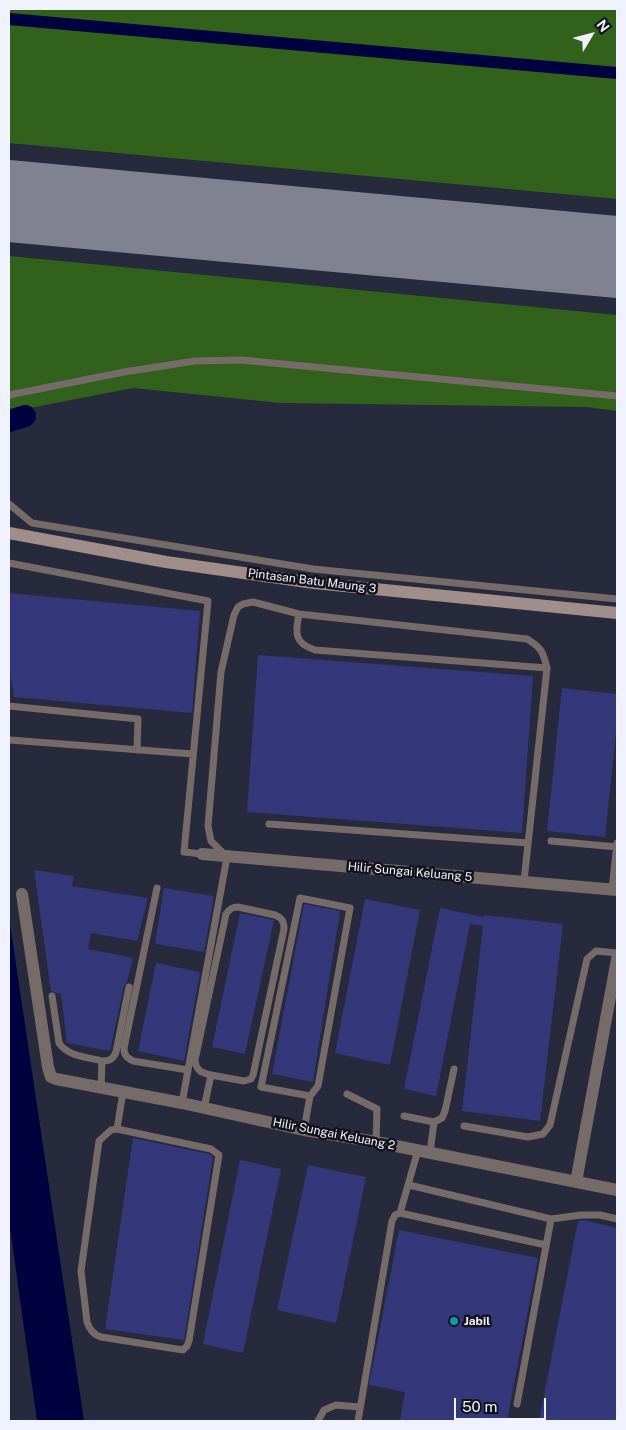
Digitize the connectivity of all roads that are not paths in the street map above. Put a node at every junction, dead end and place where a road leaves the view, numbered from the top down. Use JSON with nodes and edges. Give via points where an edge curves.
{"nodes":[{"id":1,"x":9,"y":395,"type":"edge"},
{"id":2,"x":617,"y":396,"type":"edge"},
{"id":3,"x":9,"y":504,"type":"edge"},
{"id":4,"x":9,"y":533,"type":"edge"},
{"id":5,"x":9,"y":563,"type":"edge"},
{"id":6,"x":617,"y":599,"type":"edge"},
{"id":7,"x":617,"y":613,"type":"edge"},
{"id":8,"x":299,"y":614,"type":"junction"},
{"id":9,"x":547,"y":668,"type":"junction"},
{"id":10,"x":9,"y":706,"type":"edge"},
{"id":11,"x":10,"y":740,"type":"dead end"},
{"id":12,"x":137,"y":750,"type":"junction"},
{"id":13,"x":194,"y":754,"type":"junction"},
{"id":14,"x":269,"y":824,"type":"dead end"},
{"id":15,"x":551,"y":841,"type":"dead end"},
{"id":16,"x":528,"y":843,"type":"junction"},
{"id":17,"x":617,"y":843,"type":"edge"},
{"id":18,"x":617,"y":847,"type":"edge"},
{"id":19,"x":202,"y":854,"type":"joint"},
{"id":20,"x":228,"y":857,"type":"junction"},
{"id":21,"x":524,"y":881,"type":"junction"},
{"id":22,"x":157,"y":888,"type":"dead end"},
{"id":23,"x":615,"y":890,"type":"edge"},
{"id":24,"x":22,"y":894,"type":"dead end"},
{"id":25,"x":617,"y":953,"type":"edge"},
{"id":26,"x":617,"y":959,"type":"edge"},
{"id":27,"x":128,"y":986,"type":"dead end"},
{"id":28,"x":52,"y":996,"type":"dead end"},
{"id":29,"x":613,"y":1010,"type":"edge"},
{"id":30,"x":102,"y":1061,"type":"junction"},
{"id":31,"x":454,"y":1069,"type":"dead end"},
{"id":32,"x":188,"y":1070,"type":"junction"},
{"id":33,"x":211,"y":1076,"type":"junction"},
{"id":34,"x":101,"y":1087,"type":"junction"},
{"id":35,"x":122,"y":1092,"type":"junction"},
{"id":36,"x":347,"y":1094,"type":"dead end"},
{"id":37,"x":310,"y":1096,"type":"junction"},
{"id":38,"x":182,"y":1103,"type":"junction"},
{"id":39,"x":204,"y":1108,"type":"junction"},
{"id":40,"x":404,"y":1116,"type":"dead end"},
{"id":41,"x":434,"y":1122,"type":"junction"},
{"id":42,"x":464,"y":1126,"type":"dead end"},
{"id":43,"x":118,"y":1129,"type":"junction"},
{"id":44,"x":304,"y":1130,"type":"junction"},
{"id":45,"x":376,"y":1142,"type":"junction"},
{"id":46,"x":424,"y":1152,"type":"junction"},
{"id":47,"x":576,"y":1182,"type":"junction"},
{"id":48,"x":409,"y":1184,"type":"junction"},
{"id":49,"x":617,"y":1190,"type":"edge"},
{"id":50,"x":400,"y":1213,"type":"junction"},
{"id":51,"x":551,"y":1219,"type":"junction"},
{"id":52,"x":617,"y":1219,"type":"edge"},
{"id":53,"x":546,"y":1246,"type":"junction"},
{"id":54,"x":517,"y":1404,"type":"dead end"},
{"id":55,"x":360,"y":1407,"type":"junction"},
{"id":56,"x":318,"y":1421,"type":"edge"},
{"id":57,"x":358,"y":1421,"type":"edge"}],
"edges":[{"from":1,"to":2,"type":"lane","via":[[195,361],[241,360]]},
{"from":3,"to":6,"type":"lane","via":[[32,524],[304,568]]},
{"from":4,"to":7,"type":"street","name":"Pintasan Batu Maung 3","via":[[166,562],[314,582]]},
{"from":5,"to":13,"type":"lane","via":[[208,601]]},
{"from":8,"to":9,"type":"lane","via":[[527,639],[543,652]]},
{"from":8,"to":9,"type":"lane","via":[[298,638],[315,650]]},
{"from":8,"to":20,"type":"lane","via":[[253,602],[238,607],[234,615],[221,672],[208,826],[211,840]]},
{"from":9,"to":16,"type":"lane"},
{"from":10,"to":12,"type":"lane","via":[[138,719]]},
{"from":11,"to":12,"type":"lane"},
{"from":12,"to":13,"type":"lane"},
{"from":13,"to":19,"type":"lane","via":[[184,852]]},
{"from":14,"to":16,"type":"lane"},
{"from":15,"to":18,"type":"lane"},
{"from":16,"to":21,"type":"lane"},
{"from":17,"to":18,"type":"lane"},
{"from":18,"to":23,"type":"lane"},
{"from":19,"to":20,"type":"street","name":"Hilir Sungai Keluang 5"},
{"from":20,"to":21,"type":"street","name":"Hilir Sungai Keluang 5"},
{"from":20,"to":32,"type":"lane"},
{"from":21,"to":23,"type":"street","name":"Hilir Sungai Keluang 5"},
{"from":22,"to":32,"type":"lane","via":[[124,1053],[132,1061]]},
{"from":24,"to":34,"type":"street","name":"Hilir Sungai Keluang 2","via":[[52,1077]]},
{"from":25,"to":42,"type":"lane","via":[[596,951],[587,959],[550,1125],[543,1134],[528,1137]]},
{"from":26,"to":29,"type":"street"},
{"from":27,"to":30,"type":"lane","via":[[116,1052],[110,1060]]},
{"from":28,"to":30,"type":"lane","via":[[59,1043],[63,1050]]},
{"from":29,"to":47,"type":"street"},
{"from":30,"to":34,"type":"lane"},
{"from":31,"to":41,"type":"lane","via":[[445,1111],[442,1118]]},
{"from":32,"to":38,"type":"lane"},
{"from":33,"to":33,"type":"lane","via":[[244,1081],[254,1075],[284,928],[281,918],[276,915],[238,907],[233,907],[226,914],[196,1060],[199,1071]]},
{"from":33,"to":39,"type":"lane"},
{"from":34,"to":35,"type":"street","name":"Hilir Sungai Keluang 2"},
{"from":35,"to":38,"type":"street","name":"Hilir Sungai Keluang 2"},
{"from":35,"to":43,"type":"lane"},
{"from":36,"to":45,"type":"lane","via":[[377,1109]]},
{"from":37,"to":37,"type":"lane","via":[[261,1087],[300,898],[350,908],[318,1086]]},
{"from":37,"to":44,"type":"lane"},
{"from":38,"to":39,"type":"street","name":"Hilir Sungai Keluang 2"},
{"from":39,"to":44,"type":"street","name":"Hilir Sungai Keluang 2"},
{"from":40,"to":41,"type":"lane"},
{"from":41,"to":46,"type":"lane"},
{"from":43,"to":43,"type":"lane","via":[[211,1149],[219,1155],[190,1341],[183,1350],[101,1337],[89,1329],[81,1271],[99,1141],[110,1130]]},
{"from":44,"to":45,"type":"street","name":"Hilir Sungai Keluang 2"},
{"from":45,"to":46,"type":"street","name":"Hilir Sungai Keluang 2"},
{"from":46,"to":47,"type":"street","name":"Hilir Sungai Keluang 2"},
{"from":46,"to":48,"type":"lane"},
{"from":47,"to":49,"type":"street","name":"Hilir Sungai Keluang 2"},
{"from":48,"to":50,"type":"lane"},
{"from":48,"to":51,"type":"lane"},
{"from":50,"to":53,"type":"lane"},
{"from":50,"to":55,"type":"lane","via":[[392,1220]]},
{"from":51,"to":52,"type":"lane","via":[[581,1215]]},
{"from":51,"to":53,"type":"lane"},
{"from":53,"to":54,"type":"lane"},
{"from":55,"to":56,"type":"lane","via":[[336,1405],[324,1410]]},
{"from":55,"to":57,"type":"lane"}]}
